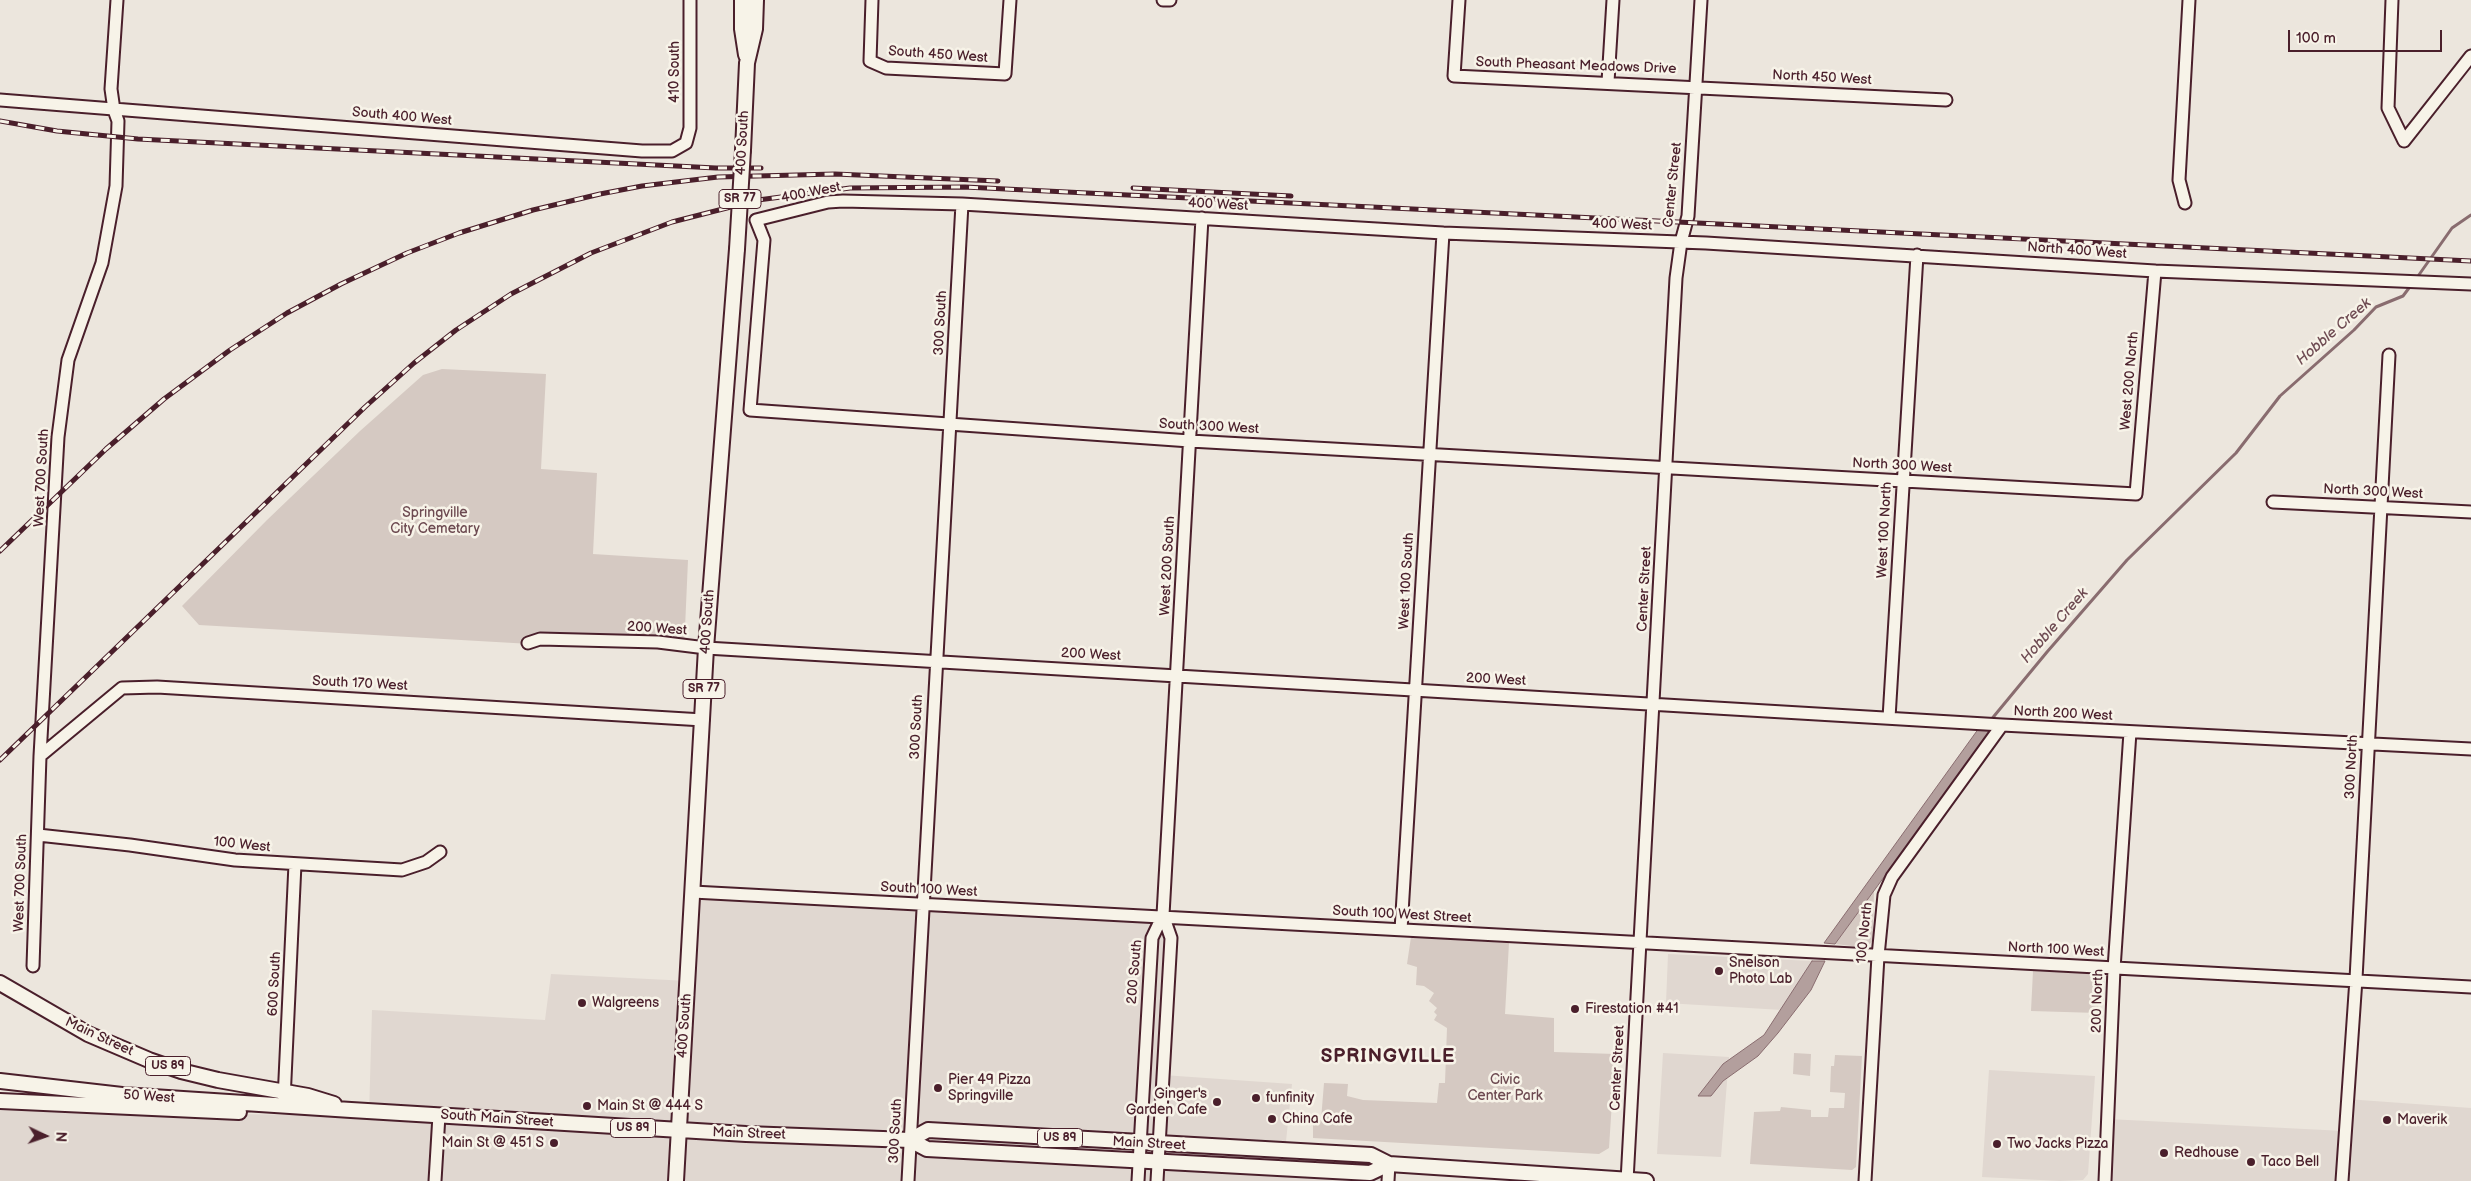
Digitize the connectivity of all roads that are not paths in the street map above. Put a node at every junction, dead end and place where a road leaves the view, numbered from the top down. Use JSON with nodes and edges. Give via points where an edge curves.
{"nodes":[{"id":1,"x":117,"y":0,"type":"edge"},
{"id":2,"x":690,"y":0,"type":"edge"},
{"id":3,"x":742,"y":0,"type":"edge"},
{"id":4,"x":756,"y":0,"type":"edge"},
{"id":5,"x":872,"y":0,"type":"edge"},
{"id":6,"x":1010,"y":0,"type":"edge"},
{"id":7,"x":1163,"y":0,"type":"edge"},
{"id":8,"x":1170,"y":0,"type":"edge"},
{"id":9,"x":1458,"y":0,"type":"edge"},
{"id":10,"x":1613,"y":0,"type":"edge"},
{"id":11,"x":1701,"y":0,"type":"edge"},
{"id":12,"x":2189,"y":0,"type":"edge"},
{"id":13,"x":2392,"y":0,"type":"edge"},
{"id":14,"x":2471,"y":56,"type":"edge"},
{"id":15,"x":747,"y":63,"type":"junction"},
{"id":16,"x":1608,"y":82,"type":"junction"},
{"id":17,"x":1696,"y":86,"type":"junction"},
{"id":18,"x":0,"y":100,"type":"edge"},
{"id":19,"x":1946,"y":100,"type":"dead end"},
{"id":20,"x":114,"y":110,"type":"junction"},
{"id":21,"x":686,"y":143,"type":"joint"},
{"id":22,"x":2185,"y":203,"type":"dead end"},
{"id":23,"x":962,"y":204,"type":"junction"},
{"id":24,"x":1202,"y":218,"type":"junction"},
{"id":25,"x":1443,"y":233,"type":"junction"},
{"id":26,"x":1681,"y":242,"type":"junction"},
{"id":27,"x":1917,"y":255,"type":"junction"},
{"id":28,"x":2155,"y":271,"type":"junction"},
{"id":29,"x":2471,"y":284,"type":"edge"},
{"id":30,"x":2389,"y":355,"type":"dead end"},
{"id":31,"x":750,"y":410,"type":"joint"},
{"id":32,"x":949,"y":425,"type":"junction"},
{"id":33,"x":1190,"y":441,"type":"junction"},
{"id":34,"x":1429,"y":454,"type":"junction"},
{"id":35,"x":1666,"y":468,"type":"junction"},
{"id":36,"x":1903,"y":481,"type":"junction"},
{"id":37,"x":2136,"y":494,"type":"joint"},
{"id":38,"x":2273,"y":502,"type":"dead end"},
{"id":39,"x":2380,"y":508,"type":"junction"},
{"id":40,"x":2471,"y":512,"type":"edge"},
{"id":41,"x":528,"y":643,"type":"dead end"},
{"id":42,"x":706,"y":648,"type":"junction"},
{"id":43,"x":936,"y":661,"type":"junction"},
{"id":44,"x":1177,"y":675,"type":"junction"},
{"id":45,"x":1416,"y":691,"type":"junction"},
{"id":46,"x":1653,"y":703,"type":"junction"},
{"id":47,"x":1889,"y":718,"type":"junction"},
{"id":48,"x":703,"y":720,"type":"junction"},
{"id":49,"x":2002,"y":725,"type":"junction"},
{"id":50,"x":2130,"y":732,"type":"junction"},
{"id":51,"x":2368,"y":744,"type":"junction"},
{"id":52,"x":2471,"y":749,"type":"edge"},
{"id":53,"x":40,"y":756,"type":"junction"},
{"id":54,"x":38,"y":835,"type":"junction"},
{"id":55,"x":440,"y":852,"type":"dead end"},
{"id":56,"x":296,"y":864,"type":"junction"},
{"id":57,"x":693,"y":892,"type":"junction"},
{"id":58,"x":923,"y":905,"type":"junction"},
{"id":59,"x":1163,"y":915,"type":"junction"},
{"id":60,"x":1401,"y":930,"type":"junction"},
{"id":61,"x":1640,"y":942,"type":"junction"},
{"id":62,"x":1878,"y":956,"type":"junction"},
{"id":63,"x":33,"y":966,"type":"dead end"},
{"id":64,"x":2114,"y":968,"type":"junction"},
{"id":65,"x":2356,"y":979,"type":"junction"},
{"id":66,"x":0,"y":983,"type":"edge"},
{"id":67,"x":2471,"y":987,"type":"edge"},
{"id":68,"x":0,"y":1081,"type":"edge"},
{"id":69,"x":284,"y":1098,"type":"junction"},
{"id":70,"x":0,"y":1101,"type":"edge"},
{"id":71,"x":299,"y":1107,"type":"junction"},
{"id":72,"x":351,"y":1110,"type":"junction"},
{"id":73,"x":408,"y":1113,"type":"joint"},
{"id":74,"x":439,"y":1115,"type":"junction"},
{"id":75,"x":587,"y":1125,"type":"joint"},
{"id":76,"x":678,"y":1130,"type":"junction"},
{"id":77,"x":910,"y":1140,"type":"junction"},
{"id":78,"x":1139,"y":1143,"type":"junction"},
{"id":79,"x":1158,"y":1144,"type":"junction"},
{"id":80,"x":1138,"y":1160,"type":"junction"},
{"id":81,"x":1158,"y":1161,"type":"junction"},
{"id":82,"x":1389,"y":1164,"type":"junction"},
{"id":83,"x":1627,"y":1180,"type":"edge"},
{"id":84,"x":436,"y":1181,"type":"edge"},
{"id":85,"x":676,"y":1181,"type":"edge"},
{"id":86,"x":908,"y":1181,"type":"edge"},
{"id":87,"x":1138,"y":1181,"type":"edge"},
{"id":88,"x":1157,"y":1181,"type":"edge"},
{"id":89,"x":1388,"y":1181,"type":"edge"},
{"id":90,"x":1646,"y":1181,"type":"edge"},
{"id":91,"x":1865,"y":1181,"type":"edge"},
{"id":92,"x":2105,"y":1181,"type":"edge"},
{"id":93,"x":2342,"y":1181,"type":"edge"}],
"edges":[{"from":1,"to":20,"type":"street","name":"West 700 South","via":[[111,89]]},
{"from":2,"to":21,"type":"street","name":"410 South","via":[[690,128]]},
{"from":3,"to":15,"type":"main road","name":"400 South","number":"SR 77"},
{"from":4,"to":15,"type":"main road","name":"400 South","number":"SR 77","via":[[755,29]]},
{"from":5,"to":6,"type":"street","name":"South 450 West","via":[[870,61],[886,68],[1004,74]]},
{"from":7,"to":8,"type":"street"},
{"from":9,"to":16,"type":"street","name":"South Pheasant Meadows Drive","via":[[1454,76]]},
{"from":10,"to":16,"type":"street"},
{"from":11,"to":17,"type":"street","name":"Center Street"},
{"from":12,"to":22,"type":"street","via":[[2179,180]]},
{"from":13,"to":14,"type":"street","via":[[2388,108],[2404,141]]},
{"from":15,"to":42,"type":"main road","name":"400 South","number":"SR 77","bridge":true,"via":[[737,249]]},
{"from":16,"to":17,"type":"street","name":"South Pheasant Meadows Drive"},
{"from":17,"to":19,"type":"street","name":"North 450 West"},
{"from":17,"to":26,"type":"street","name":"Center Street","via":[[1688,216]]},
{"from":18,"to":20,"type":"street","name":"South 400 West"},
{"from":20,"to":21,"type":"street","name":"South 400 West","via":[[642,151],[672,151]]},
{"from":20,"to":53,"type":"street","name":"West 700 South","via":[[118,120],[116,186],[102,263],[68,360],[58,437]]},
{"from":23,"to":24,"type":"street","name":"400 West"},
{"from":23,"to":31,"type":"street","name":"400 West","via":[[828,202],[756,220],[764,240]]},
{"from":23,"to":32,"type":"street","name":"300 South"},
{"from":24,"to":25,"type":"street","name":"400 West"},
{"from":24,"to":33,"type":"street","name":"West 200 South"},
{"from":25,"to":26,"type":"street","name":"400 West"},
{"from":25,"to":34,"type":"street","name":"West 100 South"},
{"from":26,"to":27,"type":"street","name":"North 400 West"},
{"from":26,"to":35,"type":"street","name":"Center Street","via":[[1676,278]]},
{"from":27,"to":28,"type":"street","name":"North 400 West"},
{"from":27,"to":36,"type":"street","name":"West 100 North"},
{"from":28,"to":29,"type":"street","name":"North 400 West"},
{"from":28,"to":37,"type":"street","name":"West 200 North"},
{"from":30,"to":39,"type":"street","name":"300 North"},
{"from":31,"to":32,"type":"street","name":"South 300 West"},
{"from":32,"to":33,"type":"street","name":"South 300 West"},
{"from":32,"to":43,"type":"street","name":"300 South"},
{"from":33,"to":34,"type":"street","name":"South 300 West"},
{"from":33,"to":44,"type":"street","name":"West 200 South"},
{"from":34,"to":35,"type":"street","name":"South 300 West"},
{"from":34,"to":45,"type":"street","name":"West 100 South"},
{"from":35,"to":36,"type":"street","name":"North 300 West"},
{"from":35,"to":46,"type":"street","name":"Center Street"},
{"from":36,"to":37,"type":"street","name":"North 300 West"},
{"from":36,"to":47,"type":"street","name":"West 100 North"},
{"from":38,"to":39,"type":"street","name":"North 300 West"},
{"from":39,"to":40,"type":"street","name":"North 300 West"},
{"from":39,"to":51,"type":"street","name":"300 North"},
{"from":41,"to":42,"type":"street","name":"200 West","via":[[540,639],[658,642]]},
{"from":42,"to":43,"type":"street","name":"200 West"},
{"from":42,"to":48,"type":"main road","name":"400 South","number":"SR 77"},
{"from":43,"to":44,"type":"street","name":"200 West"},
{"from":43,"to":58,"type":"street","name":"300 South"},
{"from":44,"to":45,"type":"street","name":"200 West"},
{"from":44,"to":59,"type":"street","name":"West 200 South"},
{"from":45,"to":46,"type":"street","name":"200 West"},
{"from":45,"to":60,"type":"street","name":"West 100 South"},
{"from":46,"to":47,"type":"street","name":"North 200 West"},
{"from":46,"to":61,"type":"street","name":"Center Street"},
{"from":47,"to":49,"type":"street","name":"North 200 West"},
{"from":48,"to":53,"type":"street","name":"South 170 West","via":[[157,687],[122,688]]},
{"from":48,"to":57,"type":"main road","name":"400 South","number":"SR 77"},
{"from":49,"to":50,"type":"street","name":"North 200 West"},
{"from":49,"to":62,"type":"street","name":"100 North","via":[[1892,877],[1884,895]]},
{"from":50,"to":51,"type":"street","name":"North 200 West"},
{"from":50,"to":64,"type":"street","name":"200 North"},
{"from":51,"to":52,"type":"street","name":"North 200 West"},
{"from":51,"to":65,"type":"street","name":"300 North"},
{"from":53,"to":54,"type":"street","name":"West 700 South"},
{"from":54,"to":56,"type":"street","name":"100 West","via":[[235,860]]},
{"from":54,"to":63,"type":"street","name":"West 700 South"},
{"from":55,"to":56,"type":"street","name":"100 West","via":[[426,862],[402,870]]},
{"from":56,"to":69,"type":"street","name":"600 South"},
{"from":57,"to":58,"type":"street","name":"South 100 West"},
{"from":57,"to":76,"type":"main road","name":"400 South","number":"SR 77"},
{"from":58,"to":59,"type":"street","name":"South 100 West"},
{"from":58,"to":77,"type":"street","name":"300 South"},
{"from":59,"to":60,"type":"street","name":"South 100 West Street"},
{"from":59,"to":78,"type":"street","name":"200 South","via":[[1152,938]]},
{"from":59,"to":79,"type":"street","via":[[1171,938]]},
{"from":60,"to":61,"type":"street","name":"South 100 West Street"},
{"from":61,"to":62,"type":"street","name":"North 100 West"},
{"from":61,"to":83,"type":"street","name":"Center Street"},
{"from":62,"to":64,"type":"street","name":"North 100 West"},
{"from":62,"to":91,"type":"street","name":"100 North"},
{"from":64,"to":65,"type":"street","name":"North 100 West"},
{"from":64,"to":92,"type":"street","name":"200 North"},
{"from":65,"to":67,"type":"street","name":"North 100 West"},
{"from":65,"to":93,"type":"street","name":"300 North"},
{"from":66,"to":69,"type":"main road","name":"Main Street","number":"US 89","via":[[88,1034],[149,1060]]},
{"from":68,"to":69,"type":"main road","name":"50 West","via":[[122,1095]]},
{"from":69,"to":71,"type":"main road","name":"50 West"},
{"from":69,"to":72,"type":"main road","name":"Main Street","number":"US 89","via":[[322,1099]]},
{"from":70,"to":71,"type":"main road","name":"Main Street","number":"US 89","via":[[270,1113]]},
{"from":71,"to":72,"type":"main road","name":"Main Street","number":"US 89"},
{"from":72,"to":73,"type":"main road","name":"Main Street","number":"US 89"},
{"from":73,"to":74,"type":"main road","name":"South Main Street","number":"US 89"},
{"from":74,"to":75,"type":"main road","name":"South Main Street","number":"US 89"},
{"from":74,"to":84,"type":"street"},
{"from":75,"to":76,"type":"main road","name":"Main Street","number":"US 89"},
{"from":76,"to":77,"type":"main road","name":"Main Street","number":"US 89"},
{"from":76,"to":85,"type":"main road","name":"400 South"},
{"from":77,"to":78,"type":"main road","name":"Main Street","number":"US 89","via":[[928,1130]]},
{"from":77,"to":80,"type":"main road","name":"Main Street","number":"US 89","via":[[927,1149]]},
{"from":77,"to":86,"type":"street","name":"300 South"},
{"from":78,"to":79,"type":"main road","name":"Main Street","number":"US 89"},
{"from":78,"to":80,"type":"street","name":"200 South"},
{"from":79,"to":81,"type":"street"},
{"from":79,"to":82,"type":"main road","name":"Main Street","number":"US 89","via":[[1371,1155]]},
{"from":80,"to":81,"type":"main road","name":"Main Street","number":"US 89"},
{"from":80,"to":87,"type":"street","name":"200 South"},
{"from":81,"to":82,"type":"main road","name":"Main Street","number":"US 89","via":[[1370,1173]]},
{"from":81,"to":88,"type":"street"},
{"from":82,"to":83,"type":"main road","name":"Main Street","number":"US 89"},
{"from":82,"to":89,"type":"street"},
{"from":83,"to":90,"type":"main road","name":"Main Street","number":"US 89"}]}
